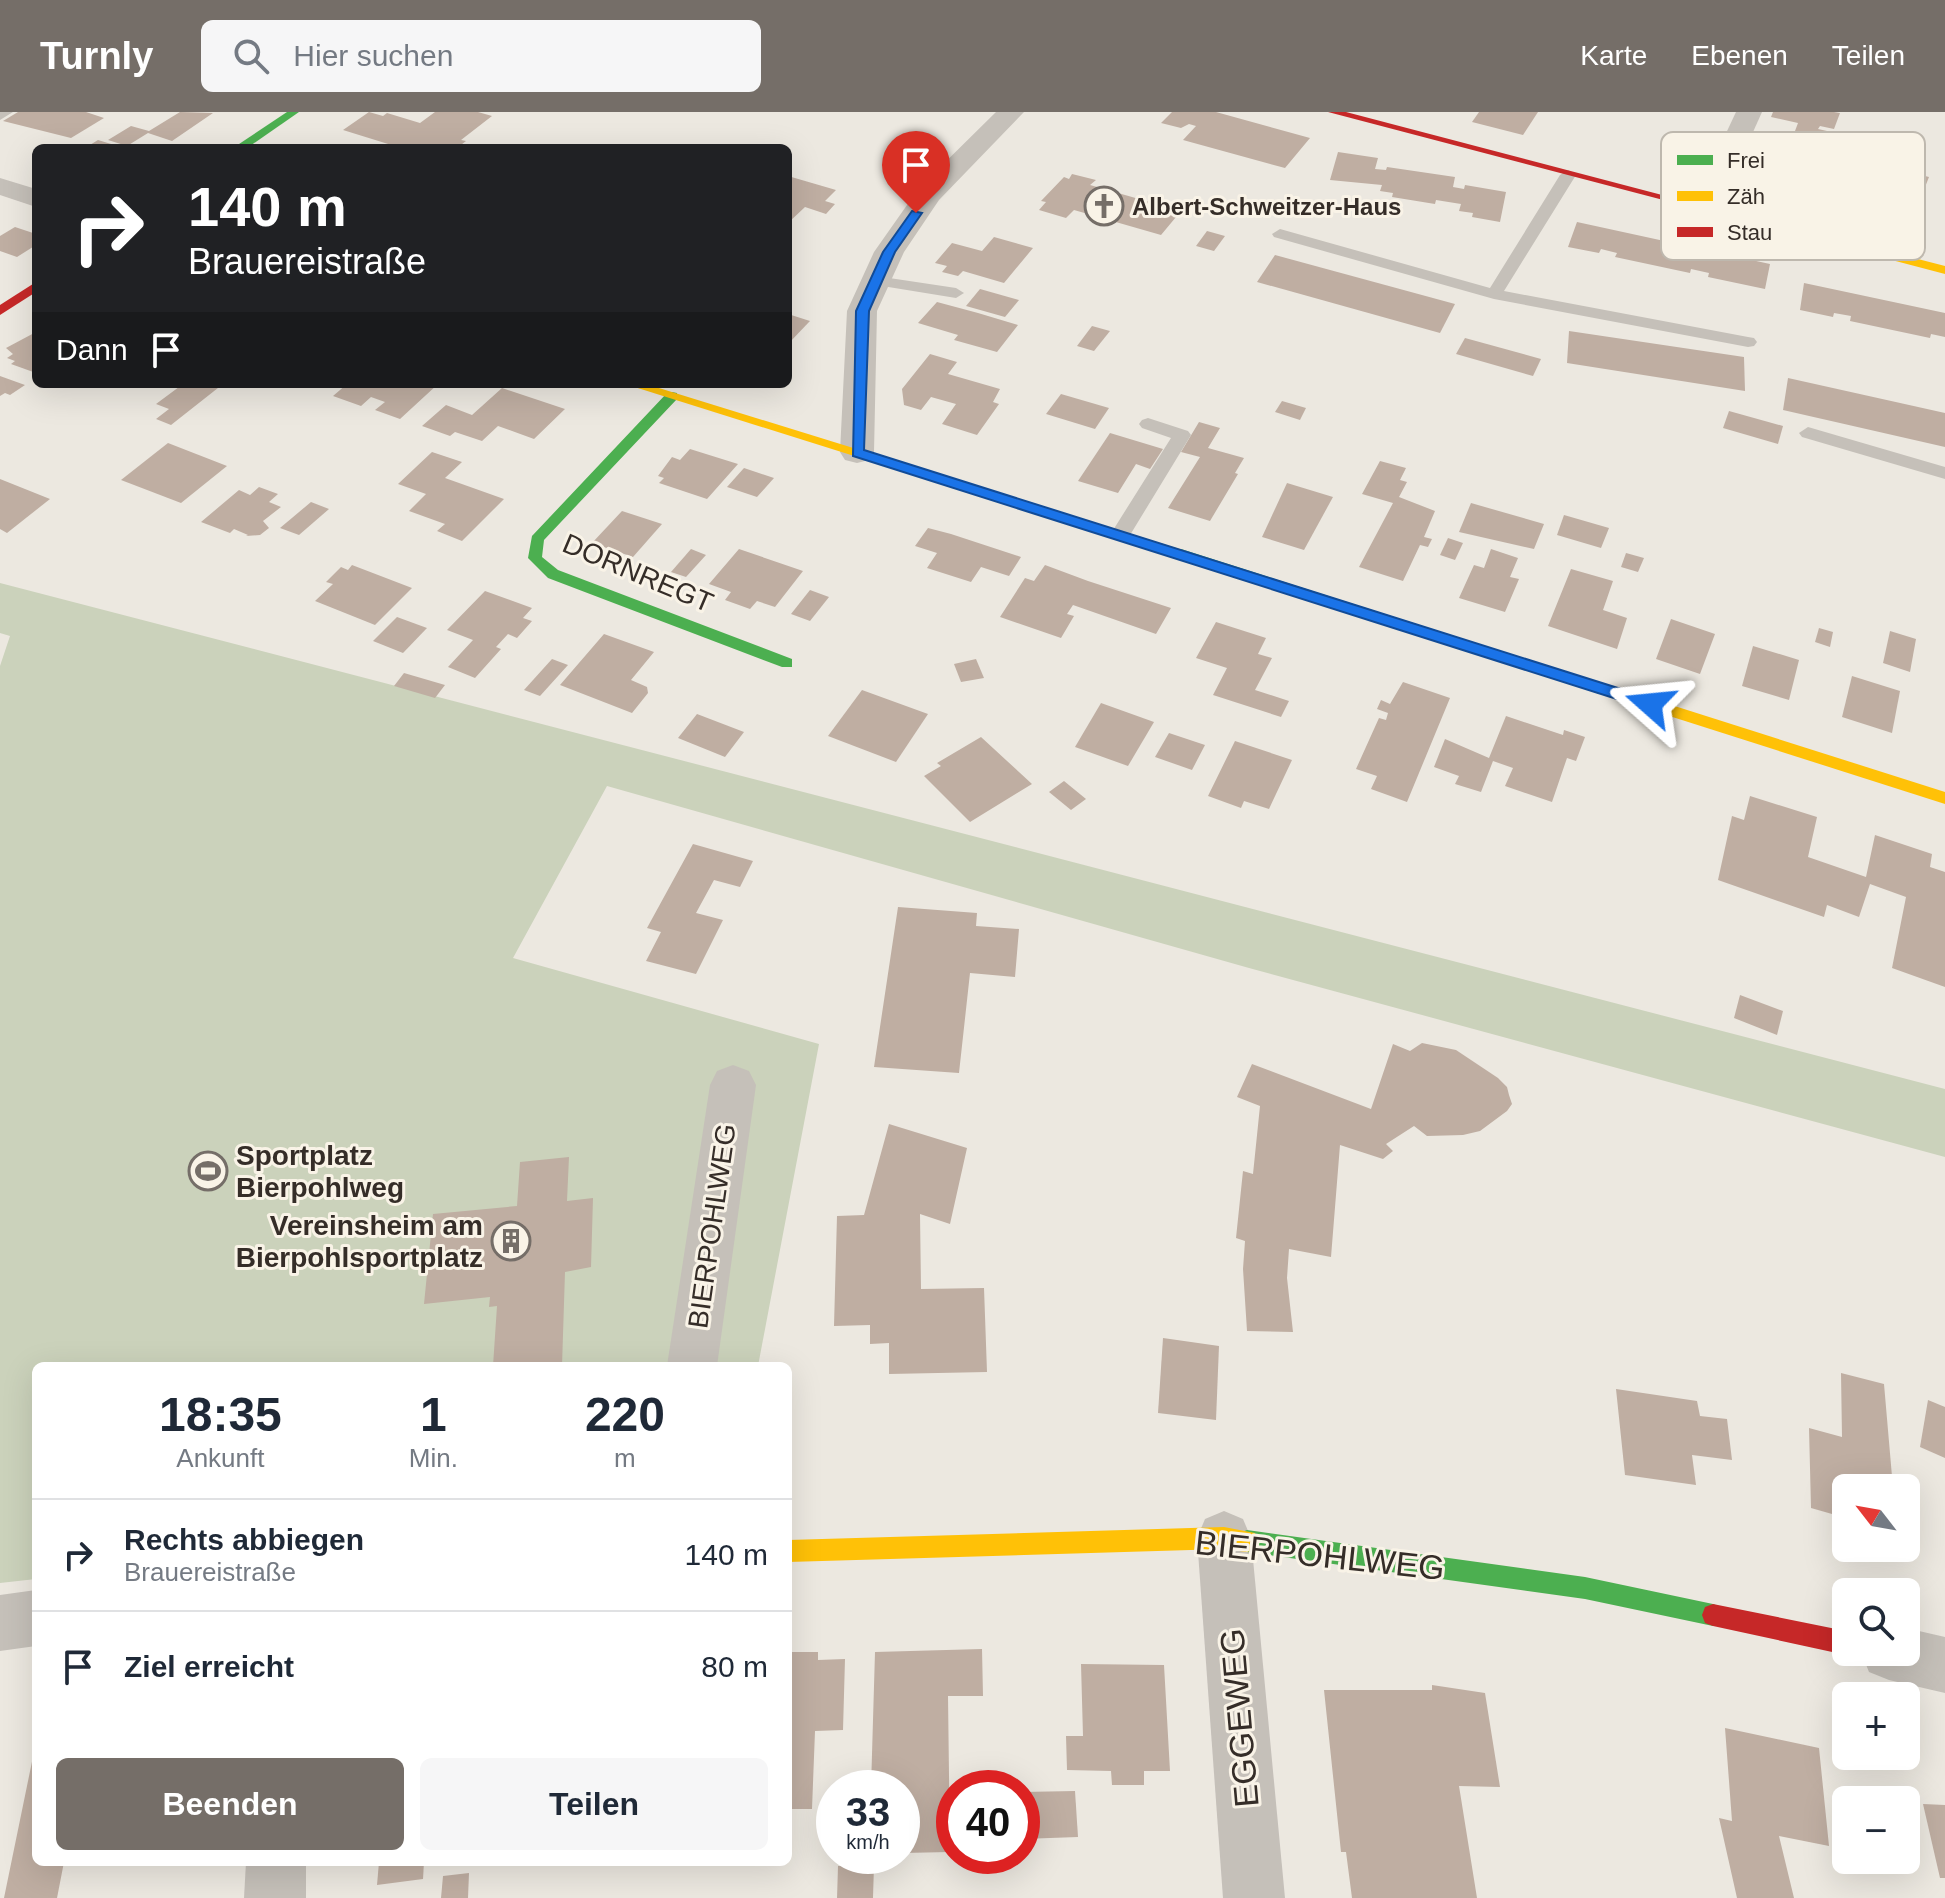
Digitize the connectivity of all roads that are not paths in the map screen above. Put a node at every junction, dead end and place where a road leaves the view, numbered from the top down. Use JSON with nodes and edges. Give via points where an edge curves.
{"nodes":[{"id":1,"x":6,"y":112,"type":"edge"},
{"id":2,"x":294,"y":112,"type":"edge"},
{"id":3,"x":1011,"y":112,"type":"edge"},
{"id":4,"x":1333,"y":112,"type":"edge"},
{"id":5,"x":1749,"y":112,"type":"edge"},
{"id":6,"x":0,"y":116,"type":"edge"},
{"id":7,"x":1740,"y":132,"type":"edge"},
{"id":8,"x":245,"y":144,"type":"edge"},
{"id":9,"x":1568,"y":175,"type":"junction"},
{"id":10,"x":0,"y":186,"type":"edge"},
{"id":11,"x":32,"y":197,"type":"edge"},
{"id":12,"x":1661,"y":199,"type":"edge"},
{"id":13,"x":1280,"y":234,"type":"dead end"},
{"id":14,"x":1905,"y":260,"type":"edge"},
{"id":15,"x":1945,"y":270,"type":"edge"},
{"id":16,"x":876,"y":281,"type":"junction"},
{"id":17,"x":32,"y":289,"type":"edge"},
{"id":18,"x":956,"y":293,"type":"dead end"},
{"id":19,"x":1494,"y":294,"type":"junction"},
{"id":20,"x":0,"y":311,"type":"edge"},
{"id":21,"x":1748,"y":342,"type":"dead end"},
{"id":22,"x":645,"y":388,"type":"edge"},
{"id":23,"x":672,"y":396,"type":"junction"},
{"id":24,"x":1148,"y":424,"type":"dead end"},
{"id":25,"x":1808,"y":433,"type":"dead end"},
{"id":26,"x":857,"y":452,"type":"junction"},
{"id":27,"x":1945,"y":473,"type":"edge"},
{"id":28,"x":1120,"y":535,"type":"junction"},
{"id":29,"x":787,"y":663,"type":"dead end"},
{"id":30,"x":1945,"y":798,"type":"edge"},
{"id":31,"x":733,"y":1085,"type":"dead end"},
{"id":32,"x":693,"y":1362,"type":"edge"},
{"id":33,"x":1224,"y":1538,"type":"junction"},
{"id":34,"x":792,"y":1551,"type":"edge"},
{"id":35,"x":32,"y":1619,"type":"edge"},
{"id":36,"x":0,"y":1623,"type":"edge"},
{"id":37,"x":1832,"y":1640,"type":"edge"},
{"id":38,"x":1920,"y":1659,"type":"edge"},
{"id":39,"x":1945,"y":1665,"type":"edge"},
{"id":40,"x":276,"y":1866,"type":"edge"},
{"id":41,"x":275,"y":1898,"type":"edge"},
{"id":42,"x":1254,"y":1898,"type":"edge"}],
"edges":[{"from":1,"to":6,"type":"lane"},
{"from":2,"to":8,"type":"street"},
{"from":3,"to":16,"type":"street","via":[[929,194]]},
{"from":4,"to":9,"type":"street"},
{"from":5,"to":7,"type":"street"},
{"from":9,"to":12,"type":"street"},
{"from":9,"to":19,"type":"lane"},
{"from":10,"to":11,"type":"street"},
{"from":13,"to":19,"type":"lane"},
{"from":14,"to":15,"type":"street"},
{"from":16,"to":18,"type":"lane"},
{"from":16,"to":26,"type":"street","via":[[862,311]]},
{"from":17,"to":20,"type":"street"},
{"from":19,"to":21,"type":"lane"},
{"from":22,"to":23,"type":"street"},
{"from":23,"to":26,"type":"street"},
{"from":23,"to":29,"type":"street","name":"DORNREGT","via":[[537,539],[535,558],[553,574]]},
{"from":24,"to":28,"type":"lane","via":[[1182,435]]},
{"from":25,"to":27,"type":"lane"},
{"from":26,"to":28,"type":"street"},
{"from":28,"to":30,"type":"street"},
{"from":31,"to":32,"type":"street","name":"BIERPOHLWEG"},
{"from":33,"to":34,"type":"street","name":"BIERPOHLWEG"},
{"from":33,"to":37,"type":"street","name":"BIERPOHLWEG","via":[[1585,1588]]},
{"from":33,"to":42,"type":"street","name":"EGGEWEG"},
{"from":35,"to":36,"type":"street"},
{"from":38,"to":39,"type":"street"},
{"from":40,"to":41,"type":"street"}]}
